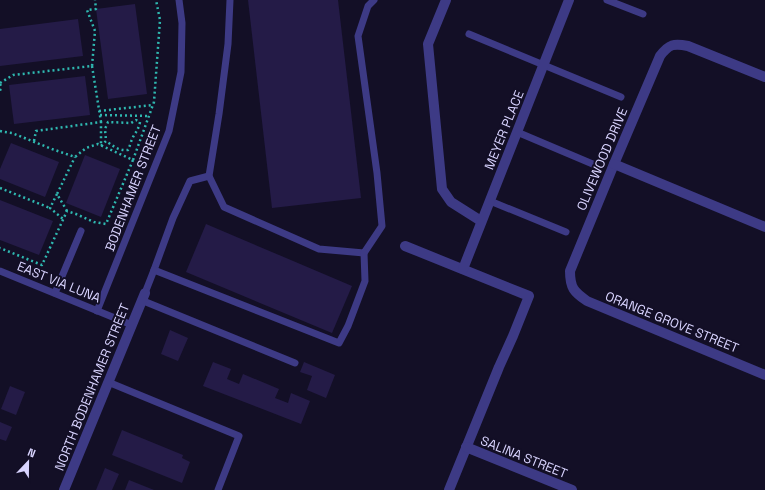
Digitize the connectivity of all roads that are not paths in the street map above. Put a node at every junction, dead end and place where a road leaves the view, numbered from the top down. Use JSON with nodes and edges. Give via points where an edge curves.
{"nodes":[{"id":1,"x":179,"y":0,"type":"edge"},
{"id":2,"x":230,"y":0,"type":"edge"},
{"id":3,"x":374,"y":0,"type":"edge"},
{"id":4,"x":446,"y":0,"type":"edge"},
{"id":5,"x":569,"y":0,"type":"edge"},
{"id":6,"x":607,"y":0,"type":"edge"},
{"id":7,"x":644,"y":14,"type":"dead end"},
{"id":8,"x":469,"y":34,"type":"dead end"},
{"id":9,"x":544,"y":64,"type":"junction"},
{"id":10,"x":765,"y":77,"type":"edge"},
{"id":11,"x":621,"y":96,"type":"dead end"},
{"id":12,"x":517,"y":132,"type":"junction"},
{"id":13,"x":614,"y":164,"type":"junction"},
{"id":14,"x":595,"y":165,"type":"dead end"},
{"id":15,"x":209,"y":176,"type":"junction"},
{"id":16,"x":490,"y":201,"type":"junction"},
{"id":17,"x":481,"y":221,"type":"junction"},
{"id":18,"x":765,"y":227,"type":"edge"},
{"id":19,"x":80,"y":230,"type":"dead end"},
{"id":20,"x":566,"y":232,"type":"dead end"},
{"id":21,"x":405,"y":246,"type":"dead end"},
{"id":22,"x":364,"y":253,"type":"junction"},
{"id":23,"x":463,"y":269,"type":"junction"},
{"id":24,"x":154,"y":270,"type":"junction"},
{"id":25,"x":0,"y":271,"type":"edge"},
{"id":26,"x":573,"y":289,"type":"joint"},
{"id":27,"x":54,"y":293,"type":"junction"},
{"id":28,"x":143,"y":297,"type":"junction"},
{"id":29,"x":97,"y":311,"type":"junction"},
{"id":30,"x":132,"y":325,"type":"junction"},
{"id":31,"x":295,"y":363,"type":"dead end"},
{"id":32,"x":765,"y":375,"type":"edge"},
{"id":33,"x":108,"y":382,"type":"junction"},
{"id":34,"x":466,"y":447,"type":"junction"},
{"id":35,"x":64,"y":490,"type":"edge"},
{"id":36,"x":218,"y":490,"type":"edge"},
{"id":37,"x":449,"y":490,"type":"edge"},
{"id":38,"x":572,"y":490,"type":"edge"}],
"edges":[{"from":1,"to":29,"type":"lane","name":"BODENHAMER STREET","via":[[182,23],[181,72],[169,131]]},
{"from":2,"to":15,"type":"lane","via":[[227,51]]},
{"from":3,"to":22,"type":"lane","via":[[368,6],[358,36],[382,226]]},
{"from":4,"to":17,"type":"street","via":[[428,44],[442,189],[451,202]]},
{"from":5,"to":9,"type":"street","name":"MEYER PLACE"},
{"from":6,"to":7,"type":"lane"},
{"from":8,"to":9,"type":"lane"},
{"from":9,"to":11,"type":"lane"},
{"from":9,"to":12,"type":"street","name":"MEYER PLACE"},
{"from":10,"to":13,"type":"street","name":"OLIVEWOOD DRIVE","via":[[688,46],[679,44],[664,50]]},
{"from":12,"to":14,"type":"lane"},
{"from":12,"to":16,"type":"street","name":"MEYER PLACE"},
{"from":13,"to":18,"type":"street"},
{"from":13,"to":26,"type":"street","name":"OLIVEWOOD DRIVE","via":[[570,272]]},
{"from":15,"to":22,"type":"lane","via":[[224,207],[319,249]]},
{"from":15,"to":24,"type":"lane","via":[[190,181]]},
{"from":16,"to":17,"type":"street","name":"MEYER PLACE"},
{"from":16,"to":20,"type":"lane"},
{"from":17,"to":23,"type":"street","name":"MEYER PLACE"},
{"from":19,"to":27,"type":"lane"},
{"from":21,"to":23,"type":"street"},
{"from":22,"to":24,"type":"lane","via":[[365,281],[339,343]]},
{"from":23,"to":34,"type":"street","via":[[529,296]]},
{"from":24,"to":28,"type":"lane"},
{"from":25,"to":27,"type":"lane","name":"EAST VIA LUNA"},
{"from":26,"to":32,"type":"street","name":"ORANGE GROVE STREET","via":[[587,302]]},
{"from":27,"to":29,"type":"lane","name":"EAST VIA LUNA"},
{"from":28,"to":30,"type":"street","name":"NORTH BODENHAMER STREET"},
{"from":28,"to":31,"type":"lane"},
{"from":29,"to":30,"type":"lane","name":"EAST VIA LUNA"},
{"from":30,"to":33,"type":"street","name":"NORTH BODENHAMER STREET"},
{"from":33,"to":35,"type":"street","name":"NORTH BODENHAMER STREET"},
{"from":33,"to":36,"type":"lane","via":[[239,436]]},
{"from":34,"to":37,"type":"street"},
{"from":34,"to":38,"type":"street","name":"SALINA STREET"}]}
